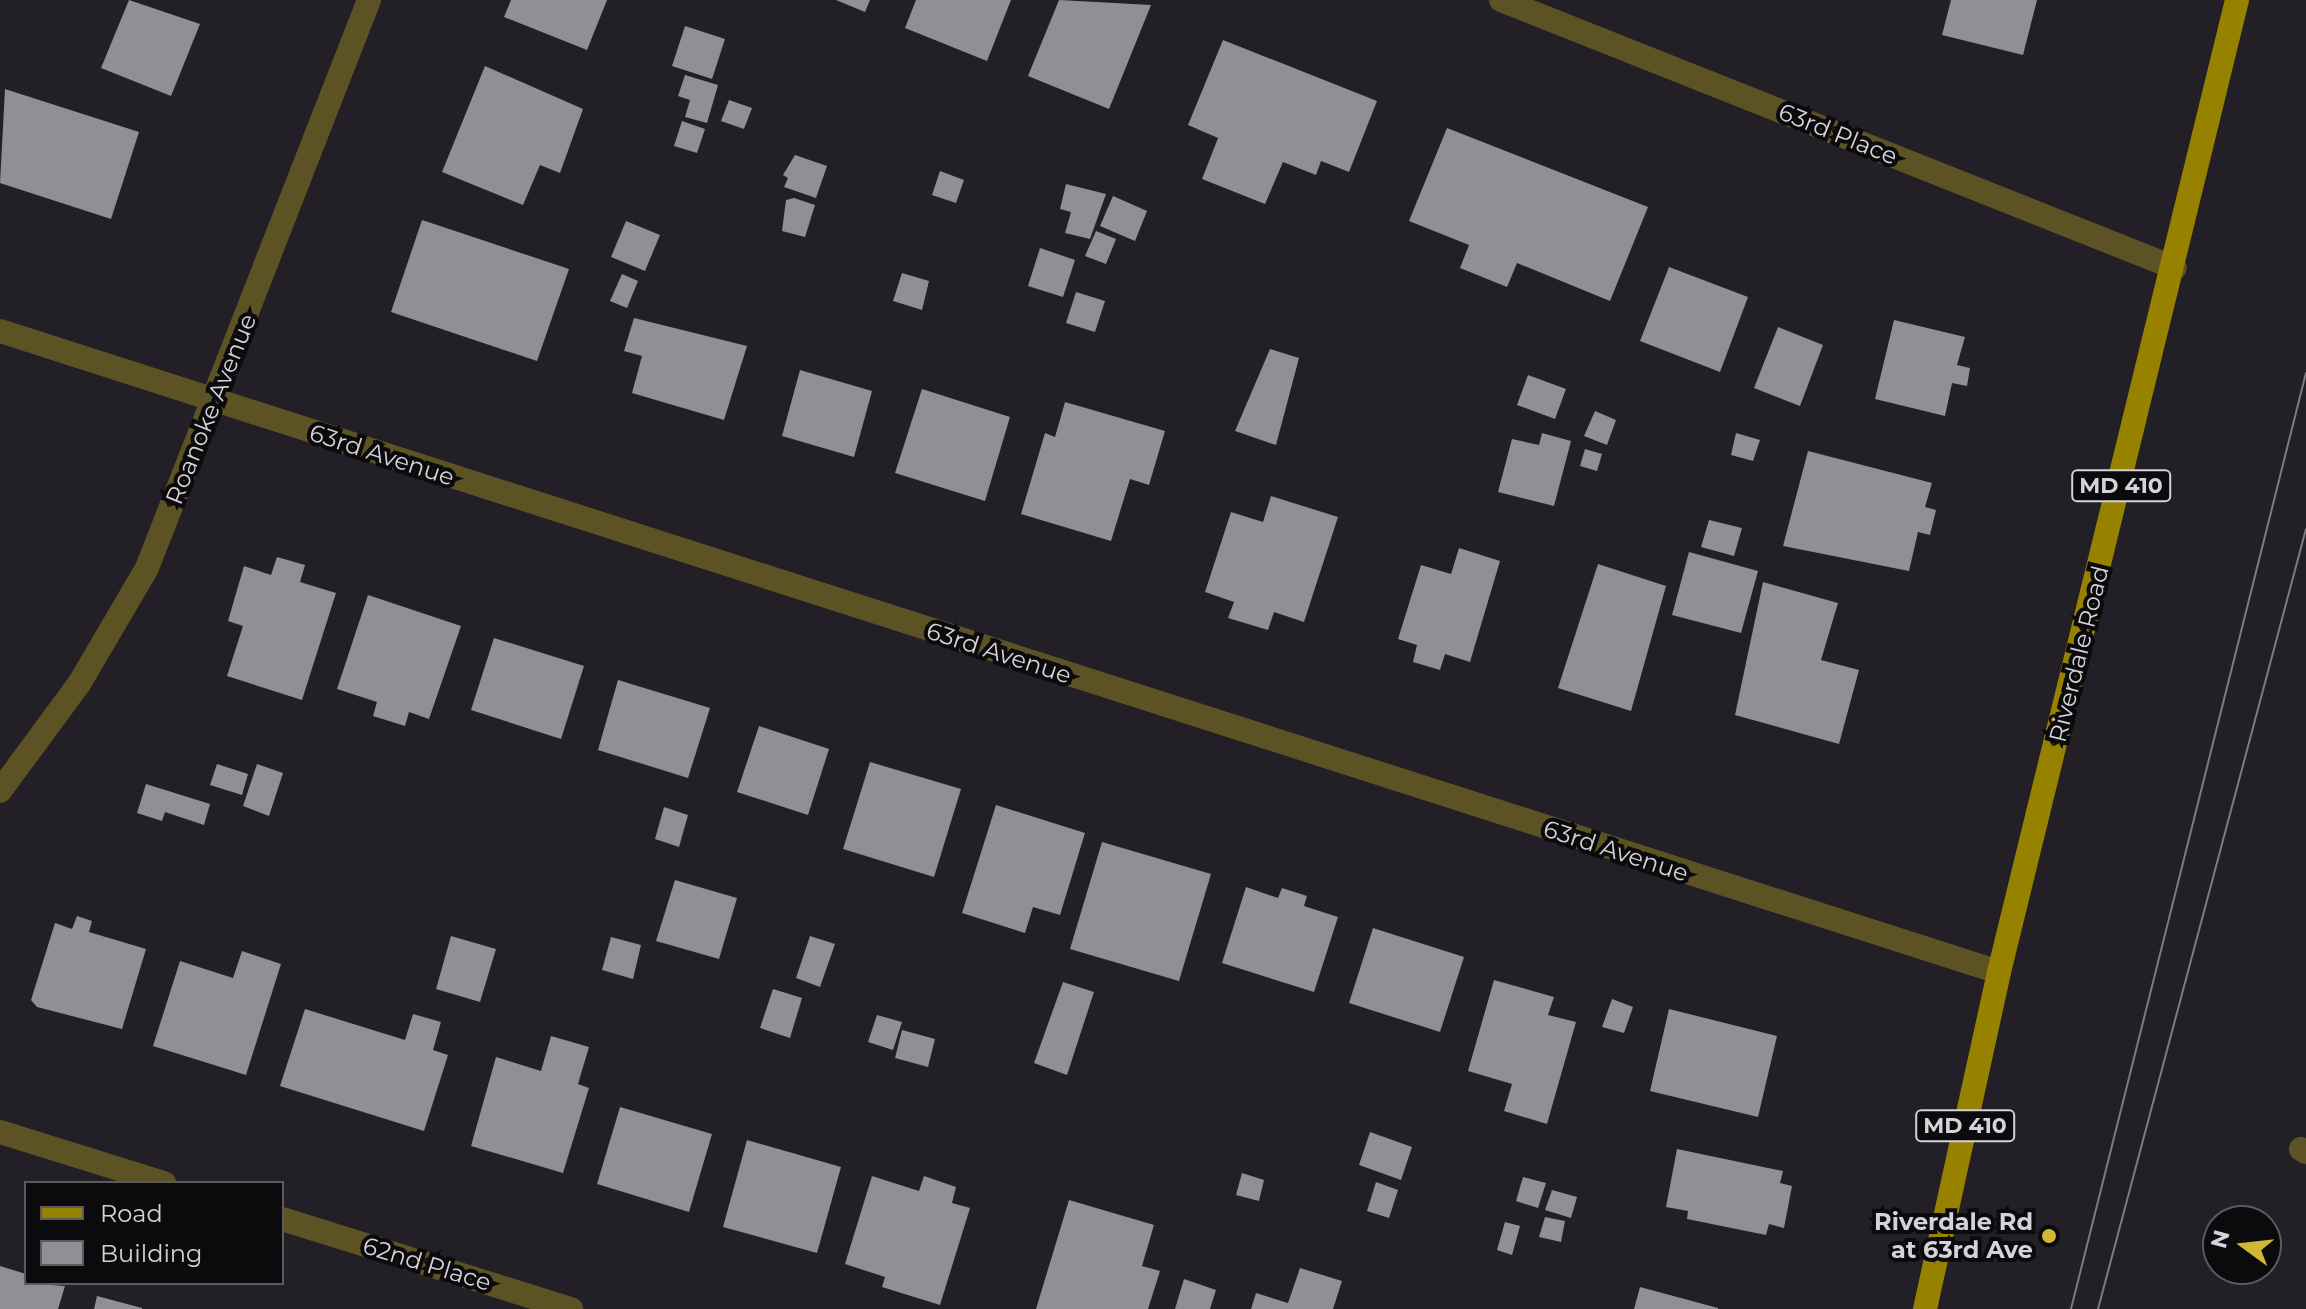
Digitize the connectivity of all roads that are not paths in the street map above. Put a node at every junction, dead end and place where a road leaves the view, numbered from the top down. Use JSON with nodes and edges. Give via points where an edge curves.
{"nodes":[{"id":1,"x":369,"y":0,"type":"edge"},
{"id":2,"x":1501,"y":0,"type":"edge"},
{"id":3,"x":2237,"y":0,"type":"edge"},
{"id":4,"x":2175,"y":268,"type":"junction"},
{"id":5,"x":0,"y":331,"type":"edge"},
{"id":6,"x":216,"y":402,"type":"junction"},
{"id":7,"x":0,"y":791,"type":"edge"},
{"id":8,"x":1999,"y":972,"type":"junction"},
{"id":9,"x":0,"y":1132,"type":"edge"},
{"id":10,"x":158,"y":1181,"type":"edge"},
{"id":11,"x":284,"y":1220,"type":"edge"},
{"id":12,"x":571,"y":1309,"type":"edge"},
{"id":13,"x":1925,"y":1309,"type":"edge"}],
"edges":[{"from":1,"to":6,"type":"street","name":"Roanoke Avenue"},
{"from":2,"to":4,"type":"street","name":"63rd Place"},
{"from":3,"to":4,"type":"main road","name":"Riverdale Road","number":"MD 410"},
{"from":4,"to":8,"type":"main road","name":"Riverdale Road","number":"MD 410"},
{"from":5,"to":6,"type":"street","name":"63rd Avenue"},
{"from":6,"to":7,"type":"street","name":"Roanoke Avenue","via":[[147,568],[79,684]]},
{"from":6,"to":8,"type":"street","name":"63rd Avenue"},
{"from":8,"to":13,"type":"main road","name":"Riverdale Road","number":"MD 410"},
{"from":9,"to":10,"type":"street"},
{"from":11,"to":12,"type":"street","name":"62nd Place"}]}
